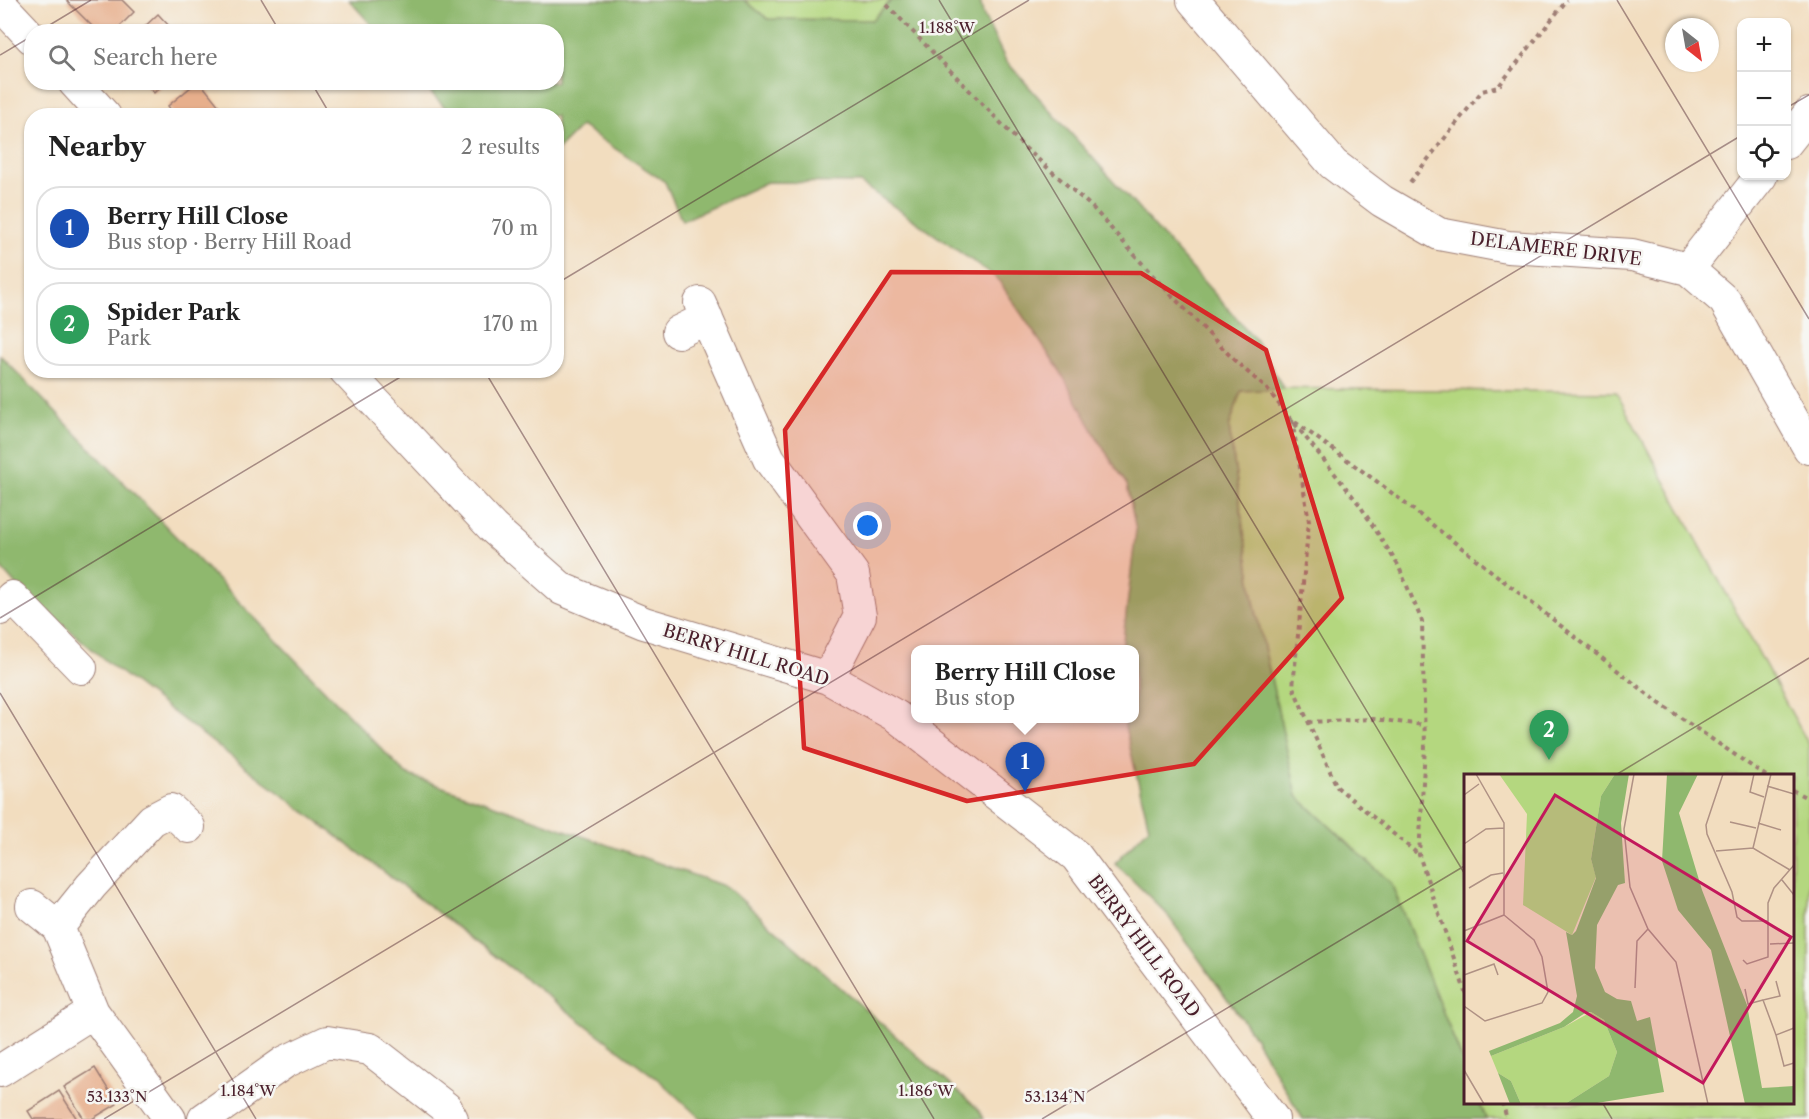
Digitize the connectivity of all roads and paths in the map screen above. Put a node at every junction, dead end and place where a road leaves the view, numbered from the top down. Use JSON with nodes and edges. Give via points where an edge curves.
{"nodes":[{"id":1,"x":1192,"y":0,"type":"edge"},
{"id":2,"x":1567,"y":0,"type":"edge"},
{"id":3,"x":0,"y":4,"type":"edge"},
{"id":4,"x":887,"y":5,"type":"dead end"},
{"id":5,"x":24,"y":30,"type":"edge"},
{"id":6,"x":81,"y":90,"type":"edge"},
{"id":7,"x":98,"y":108,"type":"edge"},
{"id":8,"x":1809,"y":114,"type":"edge"},
{"id":9,"x":1791,"y":137,"type":"edge"},
{"id":10,"x":1758,"y":180,"type":"edge"},
{"id":11,"x":1391,"y":206,"type":"junction"},
{"id":12,"x":1688,"y":269,"type":"junction"},
{"id":13,"x":678,"y":332,"type":"dead end"},
{"id":14,"x":353,"y":378,"type":"edge"},
{"id":15,"x":1292,"y":420,"type":"junction"},
{"id":16,"x":1809,"y":448,"type":"edge"},
{"id":17,"x":0,"y":609,"type":"edge"},
{"id":18,"x":81,"y":668,"type":"dead end"},
{"id":19,"x":828,"y":678,"type":"junction"},
{"id":20,"x":1308,"y":722,"type":"junction"},
{"id":21,"x":1424,"y":724,"type":"junction"},
{"id":22,"x":1763,"y":774,"type":"edge"},
{"id":23,"x":1794,"y":791,"type":"edge"},
{"id":24,"x":1809,"y":799,"type":"edge"},
{"id":25,"x":189,"y":827,"type":"dead end"},
{"id":26,"x":1419,"y":855,"type":"junction"},
{"id":27,"x":32,"y":906,"type":"dead end"},
{"id":28,"x":58,"y":927,"type":"junction"},
{"id":29,"x":1464,"y":988,"type":"edge"},
{"id":30,"x":93,"y":1012,"type":"junction"},
{"id":31,"x":0,"y":1071,"type":"edge"},
{"id":32,"x":1503,"y":1104,"type":"edge"},
{"id":33,"x":170,"y":1119,"type":"edge"},
{"id":34,"x":204,"y":1119,"type":"edge"},
{"id":35,"x":452,"y":1119,"type":"edge"},
{"id":36,"x":1273,"y":1119,"type":"edge"},
{"id":37,"x":1507,"y":1119,"type":"edge"}],
"edges":[{"from":1,"to":11,"type":"street","name":"DELAMERE DRIVE","via":[[1333,164]]},
{"from":2,"to":11,"type":"path","via":[[1498,87],[1482,91]]},
{"from":3,"to":5,"type":"street"},
{"from":4,"to":15,"type":"path","via":[[1023,146],[1093,208]]},
{"from":6,"to":7,"type":"street"},
{"from":8,"to":9,"type":"street"},
{"from":10,"to":12,"type":"street"},
{"from":11,"to":12,"type":"street","name":"DELAMERE DRIVE","via":[[1439,234],[1508,247],[1632,255]]},
{"from":12,"to":16,"type":"street","name":"DELAMERE DRIVE","via":[[1725,301]]},
{"from":13,"to":19,"type":"street","via":[[704,310],[769,459],[853,574],[860,616]]},
{"from":14,"to":19,"type":"street","name":"BERRY HILL ROAD","via":[[494,528],[562,589],[644,623]]},
{"from":15,"to":20,"type":"path","via":[[1309,521],[1293,687]]},
{"from":15,"to":21,"type":"path","via":[[1359,504],[1398,565],[1422,621]]},
{"from":15,"to":22,"type":"path","via":[[1392,493],[1659,703]]},
{"from":17,"to":18,"type":"street","via":[[12,597]]},
{"from":19,"to":36,"type":"street","name":"BERRY HILL ROAD","via":[[897,716],[1076,856]]},
{"from":20,"to":21,"type":"path","via":[[1373,719]]},
{"from":20,"to":26,"type":"path","via":[[1337,787]]},
{"from":21,"to":26,"type":"path"},
{"from":23,"to":24,"type":"path"},
{"from":25,"to":28,"type":"street","via":[[171,810],[152,820]]},
{"from":26,"to":29,"type":"path"},
{"from":27,"to":28,"type":"street"},
{"from":28,"to":30,"type":"street"},
{"from":30,"to":31,"type":"street"},
{"from":30,"to":33,"type":"street"},
{"from":32,"to":37,"type":"path"},
{"from":34,"to":35,"type":"street","via":[[285,1062],[327,1042],[370,1049],[446,1108]]}]}
